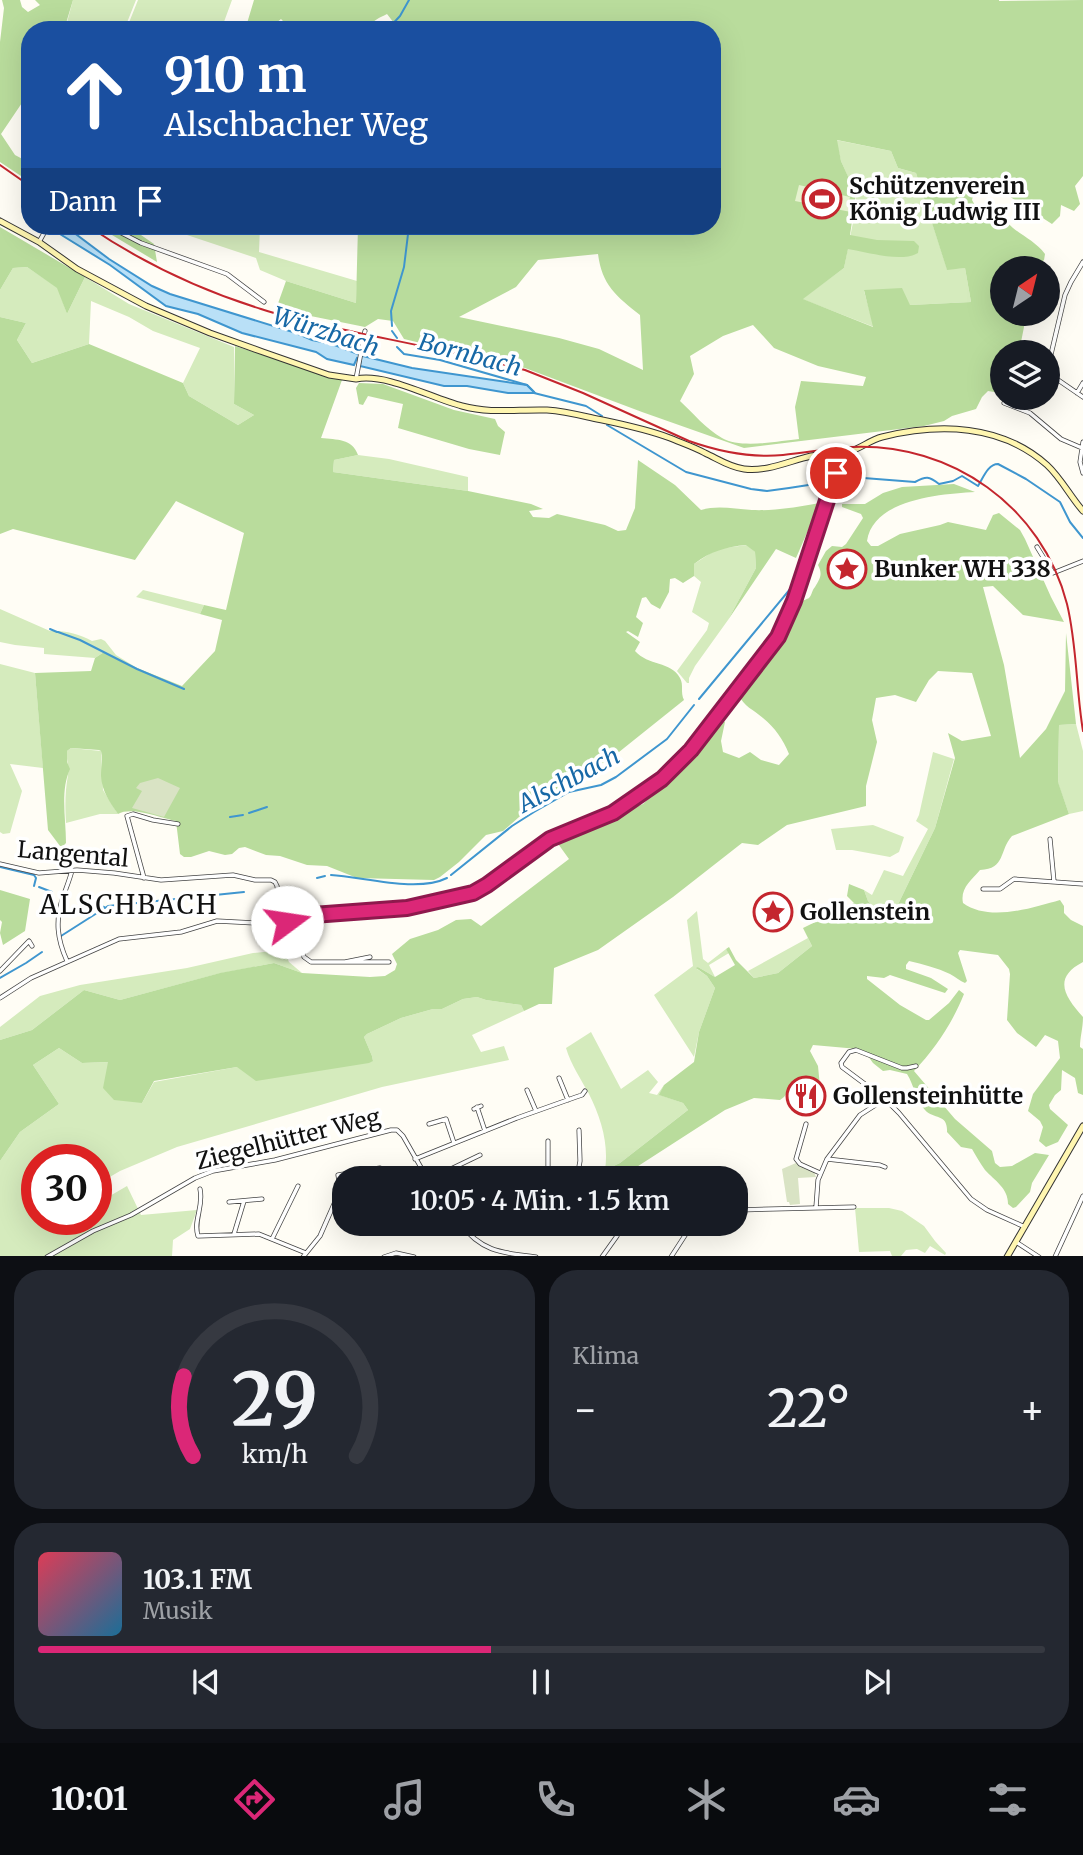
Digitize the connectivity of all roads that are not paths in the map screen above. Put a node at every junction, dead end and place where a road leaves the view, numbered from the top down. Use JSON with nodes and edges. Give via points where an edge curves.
{"nodes":[{"id":1,"x":0,"y":221,"type":"edge"},
{"id":2,"x":21,"y":232,"type":"edge"},
{"id":3,"x":26,"y":235,"type":"edge"},
{"id":4,"x":43,"y":235,"type":"edge"},
{"id":5,"x":125,"y":235,"type":"edge"},
{"id":6,"x":39,"y":242,"type":"junction"},
{"id":7,"x":1083,"y":262,"type":"edge"},
{"id":8,"x":264,"y":302,"type":"dead end"},
{"id":9,"x":365,"y":331,"type":"dead end"},
{"id":10,"x":1054,"y":340,"type":"edge"},
{"id":11,"x":356,"y":379,"type":"junction"},
{"id":12,"x":1060,"y":382,"type":"edge"},
{"id":13,"x":1083,"y":383,"type":"edge"},
{"id":14,"x":1077,"y":394,"type":"junction"},
{"id":15,"x":1083,"y":397,"type":"edge"},
{"id":16,"x":1023,"y":410,"type":"edge"},
{"id":17,"x":1083,"y":442,"type":"edge"},
{"id":18,"x":1082,"y":449,"type":"edge"},
{"id":19,"x":841,"y":453,"type":"junction"},
{"id":20,"x":1083,"y":473,"type":"edge"},
{"id":21,"x":1083,"y":511,"type":"edge"},
{"id":22,"x":1037,"y":547,"type":"dead end"},
{"id":23,"x":1083,"y":561,"type":"edge"},
{"id":24,"x":590,"y":823,"type":"joint"},
{"id":25,"x":178,"y":824,"type":"dead end"},
{"id":26,"x":1050,"y":839,"type":"dead end"},
{"id":27,"x":0,"y":864,"type":"edge"},
{"id":28,"x":72,"y":870,"type":"junction"},
{"id":29,"x":144,"y":878,"type":"junction"},
{"id":30,"x":1054,"y":882,"type":"junction"},
{"id":31,"x":1083,"y":884,"type":"edge"},
{"id":32,"x":983,"y":889,"type":"dead end"},
{"id":33,"x":284,"y":917,"type":"junction"},
{"id":34,"x":32,"y":946,"type":"dead end"},
{"id":35,"x":370,"y":957,"type":"dead end"},
{"id":36,"x":67,"y":961,"type":"junction"},
{"id":37,"x":389,"y":962,"type":"dead end"},
{"id":38,"x":342,"y":963,"type":"junction"},
{"id":39,"x":0,"y":971,"type":"edge"},
{"id":40,"x":1,"y":995,"type":"edge"},
{"id":41,"x":916,"y":1066,"type":"dead end"},
{"id":42,"x":559,"y":1078,"type":"dead end"},
{"id":43,"x":527,"y":1090,"type":"dead end"},
{"id":44,"x":585,"y":1091,"type":"dead end"},
{"id":45,"x":885,"y":1099,"type":"junction"},
{"id":46,"x":568,"y":1100,"type":"junction"},
{"id":47,"x":477,"y":1107,"type":"dead end"},
{"id":48,"x":536,"y":1111,"type":"junction"},
{"id":49,"x":429,"y":1124,"type":"dead end"},
{"id":50,"x":806,"y":1124,"type":"dead end"},
{"id":51,"x":1083,"y":1126,"type":"edge"},
{"id":52,"x":579,"y":1130,"type":"dead end"},
{"id":53,"x":485,"y":1131,"type":"junction"},
{"id":54,"x":548,"y":1141,"type":"dead end"},
{"id":55,"x":454,"y":1143,"type":"junction"},
{"id":56,"x":480,"y":1155,"type":"dead end"},
{"id":57,"x":415,"y":1159,"type":"junction"},
{"id":58,"x":827,"y":1159,"type":"junction"},
{"id":59,"x":420,"y":1166,"type":"edge"},
{"id":60,"x":454,"y":1166,"type":"edge"},
{"id":61,"x":548,"y":1166,"type":"edge"},
{"id":62,"x":579,"y":1166,"type":"edge"},
{"id":63,"x":886,"y":1167,"type":"dead end"},
{"id":64,"x":820,"y":1173,"type":"junction"},
{"id":65,"x":298,"y":1186,"type":"dead end"},
{"id":66,"x":200,"y":1189,"type":"dead end"},
{"id":67,"x":1083,"y":1196,"type":"edge"},
{"id":68,"x":262,"y":1199,"type":"dead end"},
{"id":69,"x":244,"y":1201,"type":"junction"},
{"id":70,"x":229,"y":1202,"type":"dead end"},
{"id":71,"x":816,"y":1207,"type":"junction"},
{"id":72,"x":854,"y":1207,"type":"dead end"},
{"id":73,"x":748,"y":1210,"type":"edge"},
{"id":74,"x":332,"y":1213,"type":"edge"},
{"id":75,"x":1025,"y":1227,"type":"junction"},
{"id":76,"x":234,"y":1234,"type":"junction"},
{"id":77,"x":471,"y":1236,"type":"edge"},
{"id":78,"x":617,"y":1236,"type":"dead end"},
{"id":79,"x":684,"y":1236,"type":"edge"},
{"id":80,"x":272,"y":1239,"type":"junction"},
{"id":81,"x":1016,"y":1242,"type":"junction"},
{"id":82,"x":304,"y":1255,"type":"edge"},
{"id":83,"x":47,"y":1256,"type":"edge"},
{"id":84,"x":384,"y":1256,"type":"edge"},
{"id":85,"x":414,"y":1256,"type":"edge"},
{"id":86,"x":536,"y":1256,"type":"edge"},
{"id":87,"x":602,"y":1256,"type":"edge"},
{"id":88,"x":671,"y":1256,"type":"edge"},
{"id":89,"x":1007,"y":1256,"type":"edge"},
{"id":90,"x":1039,"y":1256,"type":"edge"},
{"id":91,"x":1055,"y":1256,"type":"edge"}],
"edges":[{"from":1,"to":2,"type":"main road"},
{"from":3,"to":6,"type":"main road"},
{"from":4,"to":6,"type":"street"},
{"from":5,"to":8,"type":"street","via":[[227,274]]},
{"from":6,"to":11,"type":"main road","via":[[77,269],[173,318],[329,375]]},
{"from":7,"to":10,"type":"street","via":[[1065,295]]},
{"from":9,"to":11,"type":"street"},
{"from":11,"to":19,"type":"main road","via":[[396,383],[465,407],[555,411],[641,429],[744,469]]},
{"from":12,"to":14,"type":"street"},
{"from":13,"to":14,"type":"street"},
{"from":14,"to":15,"type":"street"},
{"from":16,"to":18,"type":"street"},
{"from":17,"to":18,"type":"street"},
{"from":18,"to":20,"type":"street"},
{"from":19,"to":21,"type":"main road","via":[[905,433],[949,428],[979,431],[1006,439],[1047,465]]},
{"from":19,"to":24,"type":"street","via":[[794,601],[770,648],[682,760],[619,810]]},
{"from":22,"to":23,"type":"street","via":[[1053,573]]},
{"from":24,"to":33,"type":"street","via":[[550,839],[473,893],[407,908]]},
{"from":25,"to":29,"type":"street","via":[[127,816]]},
{"from":26,"to":30,"type":"street"},
{"from":27,"to":28,"type":"street","name":"Langental","via":[[39,873]]},
{"from":28,"to":29,"type":"street","name":"Langental"},
{"from":28,"to":36,"type":"street","via":[[57,921]]},
{"from":29,"to":33,"type":"street","name":"Langental","via":[[233,874],[273,881]]},
{"from":30,"to":31,"type":"street"},
{"from":30,"to":32,"type":"street","via":[[1014,879],[1000,888]]},
{"from":33,"to":36,"type":"street","via":[[255,923],[217,921],[181,932],[119,940]]},
{"from":33,"to":38,"type":"street","via":[[290,938],[299,941],[308,961]]},
{"from":34,"to":39,"type":"street","via":[[29,941]]},
{"from":35,"to":38,"type":"street"},
{"from":36,"to":40,"type":"street"},
{"from":37,"to":38,"type":"street"},
{"from":41,"to":45,"type":"street","via":[[902,1068],[856,1050],[849,1052],[841,1061],[842,1068]]},
{"from":42,"to":46,"type":"street"},
{"from":43,"to":48,"type":"street"},
{"from":44,"to":46,"type":"street"},
{"from":45,"to":58,"type":"street","via":[[860,1115]]},
{"from":45,"to":75,"type":"street","via":[[971,1199]]},
{"from":46,"to":48,"type":"street"},
{"from":47,"to":53,"type":"street"},
{"from":48,"to":53,"type":"street"},
{"from":49,"to":55,"type":"street","via":[[446,1119]]},
{"from":50,"to":64,"type":"street","via":[[796,1159]]},
{"from":51,"to":75,"type":"main road"},
{"from":52,"to":62,"type":"street"},
{"from":53,"to":55,"type":"street"},
{"from":54,"to":61,"type":"street"},
{"from":55,"to":57,"type":"street"},
{"from":56,"to":60,"type":"street"},
{"from":57,"to":59,"type":"street","name":"Ziegelhütter Weg"},
{"from":57,"to":83,"type":"street","name":"Ziegelhütter Weg","via":[[401,1133],[391,1130],[213,1171]]},
{"from":58,"to":63,"type":"street"},
{"from":58,"to":64,"type":"street"},
{"from":64,"to":71,"type":"street"},
{"from":65,"to":80,"type":"street"},
{"from":66,"to":76,"type":"street","via":[[198,1236]]},
{"from":67,"to":91,"type":"street"},
{"from":68,"to":69,"type":"street"},
{"from":69,"to":70,"type":"street"},
{"from":69,"to":76,"type":"street"},
{"from":71,"to":72,"type":"street"},
{"from":71,"to":73,"type":"street"},
{"from":74,"to":82,"type":"street"},
{"from":75,"to":81,"type":"main road"},
{"from":76,"to":80,"type":"street"},
{"from":77,"to":86,"type":"street","via":[[491,1249]]},
{"from":78,"to":87,"type":"street"},
{"from":79,"to":88,"type":"street"},
{"from":80,"to":82,"type":"street"},
{"from":81,"to":89,"type":"main road"},
{"from":81,"to":90,"type":"street"},
{"from":84,"to":85,"type":"street"}]}
